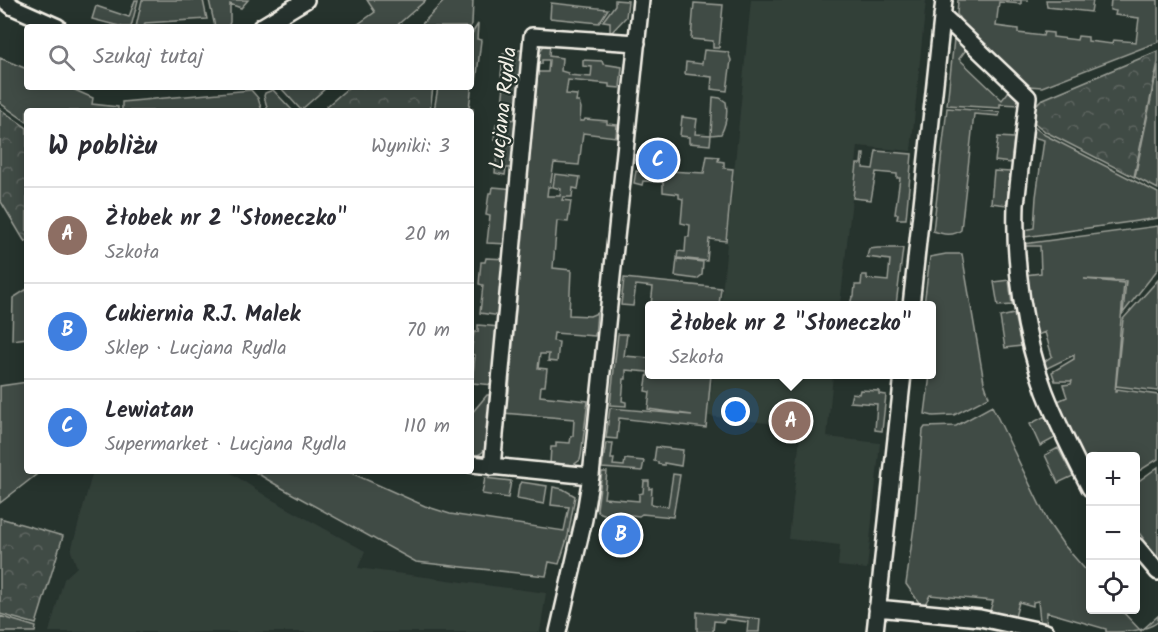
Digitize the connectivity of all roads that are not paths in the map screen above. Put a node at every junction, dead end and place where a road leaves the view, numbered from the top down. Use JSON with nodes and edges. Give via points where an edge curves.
{"nodes":[{"id":1,"x":4,"y":0,"type":"edge"},
{"id":2,"x":306,"y":0,"type":"edge"},
{"id":3,"x":641,"y":0,"type":"edge"},
{"id":4,"x":943,"y":7,"type":"edge"},
{"id":5,"x":51,"y":24,"type":"edge"},
{"id":6,"x":266,"y":24,"type":"edge"},
{"id":7,"x":637,"y":43,"type":"junction"},
{"id":8,"x":911,"y":301,"type":"edge"},
{"id":9,"x":903,"y":379,"type":"edge"},
{"id":10,"x":474,"y":464,"type":"edge"},
{"id":11,"x":492,"y":467,"type":"junction"},
{"id":12,"x":591,"y":476,"type":"junction"},
{"id":13,"x":1086,"y":481,"type":"edge"},
{"id":14,"x":1140,"y":551,"type":"edge"},
{"id":15,"x":1158,"y":572,"type":"edge"},
{"id":16,"x":877,"y":608,"type":"junction"},
{"id":17,"x":558,"y":632,"type":"edge"},
{"id":18,"x":874,"y":632,"type":"edge"},
{"id":19,"x":1046,"y":632,"type":"edge"}],
"edges":[{"from":1,"to":5,"type":"street"},
{"from":2,"to":6,"type":"street"},
{"from":3,"to":7,"type":"street"},
{"from":4,"to":8,"type":"street"},
{"from":4,"to":13,"type":"street","via":[[1028,97],[1015,223],[1023,301],[1032,351],[1046,393]]},
{"from":7,"to":11,"type":"street","name":"Lucjana Rydla","via":[[532,36]]},
{"from":7,"to":12,"type":"street"},
{"from":9,"to":16,"type":"street"},
{"from":10,"to":11,"type":"street"},
{"from":11,"to":12,"type":"street"},
{"from":12,"to":17,"type":"street"},
{"from":14,"to":15,"type":"street"},
{"from":16,"to":18,"type":"street"},
{"from":16,"to":19,"type":"street","via":[[980,618]]}]}
